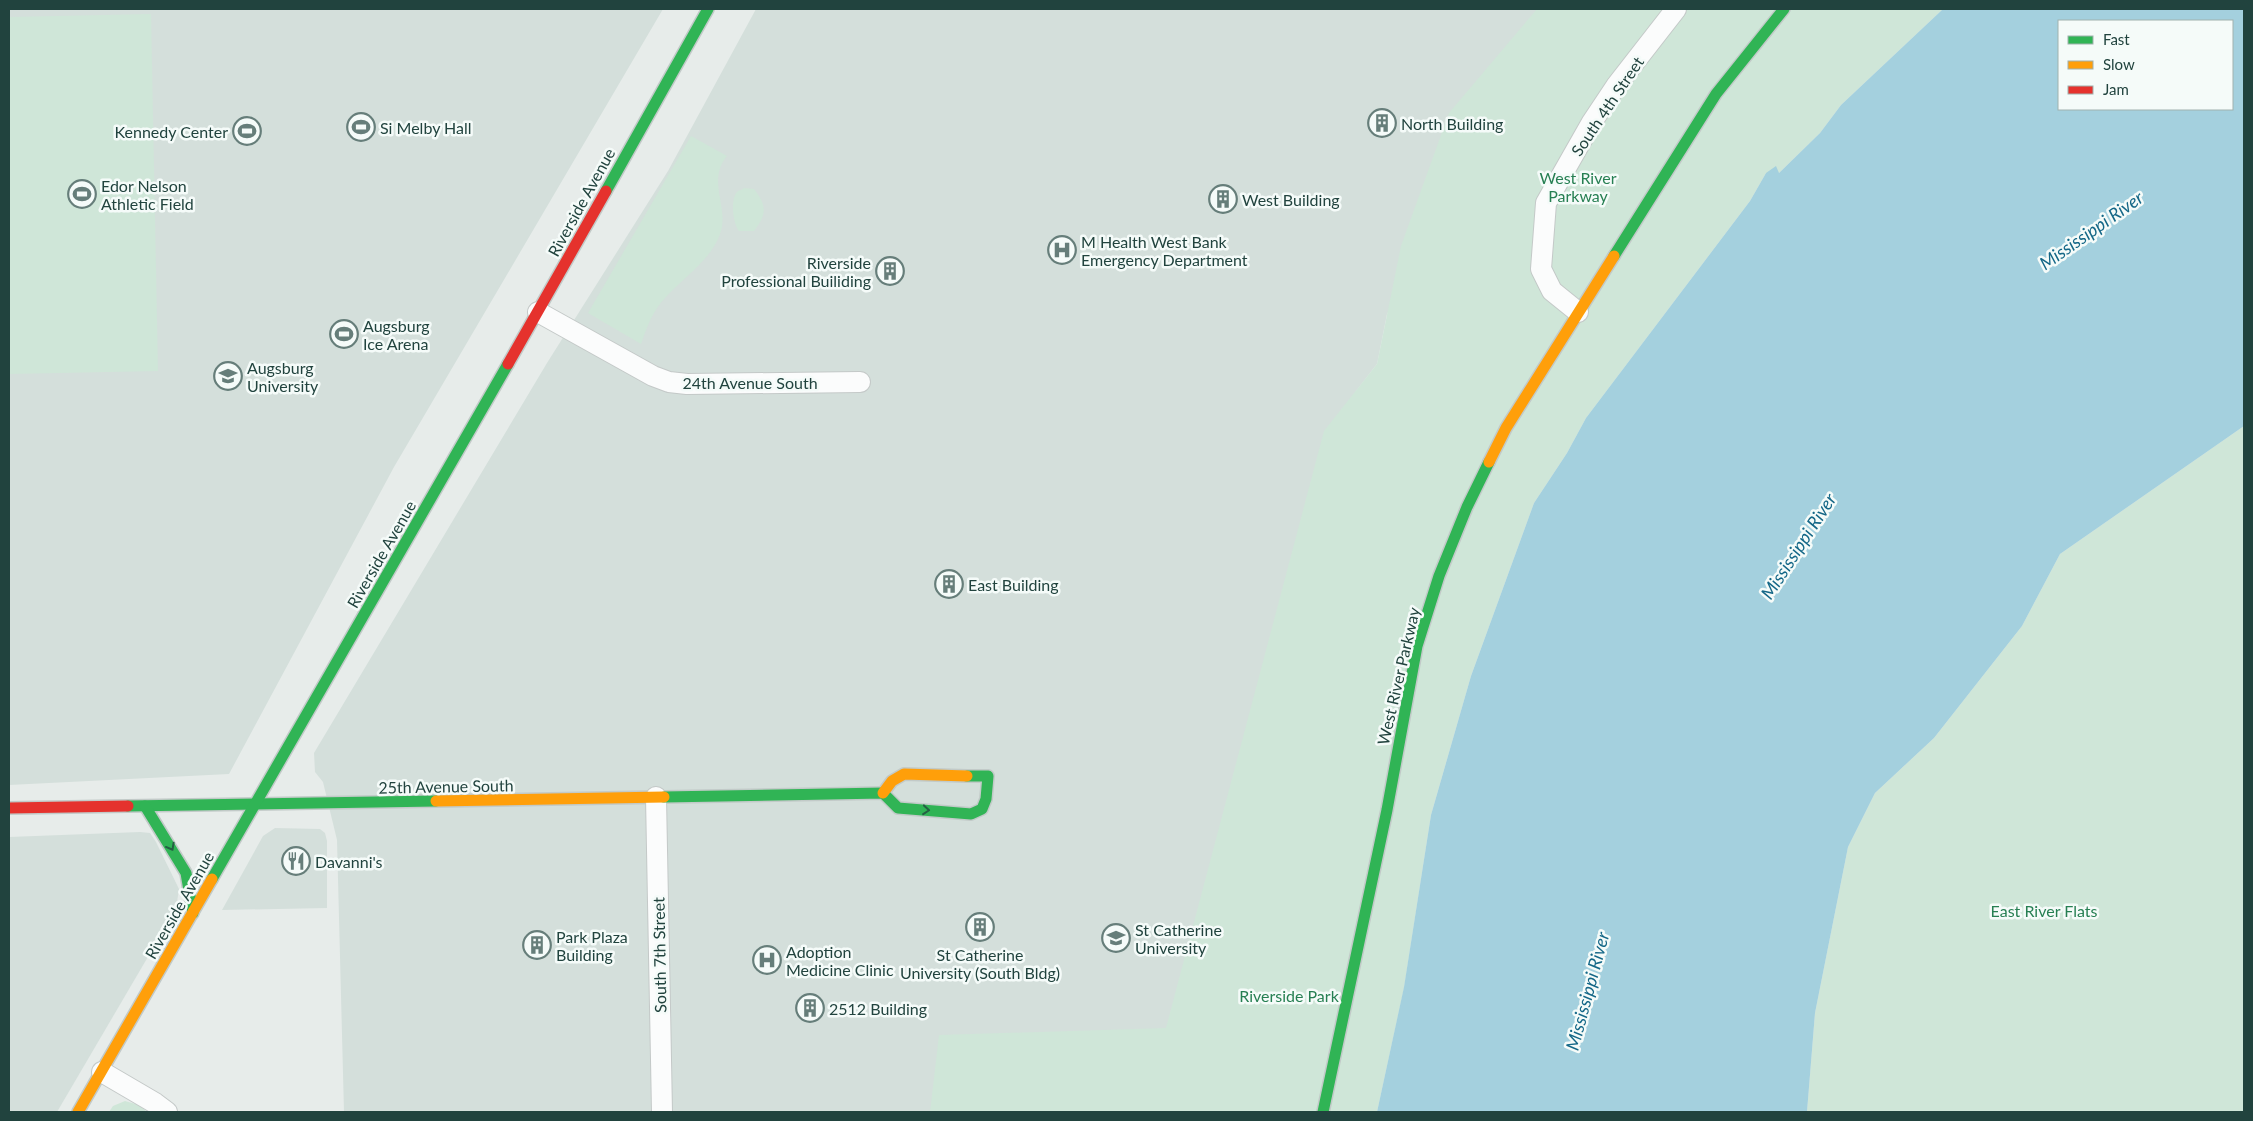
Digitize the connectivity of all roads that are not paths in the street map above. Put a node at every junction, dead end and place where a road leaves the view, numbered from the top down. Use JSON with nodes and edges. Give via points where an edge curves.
{"nodes":[{"id":1,"x":708,"y":9,"type":"edge"},
{"id":2,"x":1676,"y":9,"type":"edge"},
{"id":3,"x":1784,"y":9,"type":"edge"},
{"id":4,"x":538,"y":312,"type":"junction"},
{"id":5,"x":1578,"y":312,"type":"junction"},
{"id":6,"x":860,"y":382,"type":"dead end"},
{"id":7,"x":883,"y":793,"type":"junction"},
{"id":8,"x":656,"y":798,"type":"junction"},
{"id":9,"x":254,"y":805,"type":"junction"},
{"id":10,"x":145,"y":806,"type":"junction"},
{"id":11,"x":9,"y":808,"type":"edge"},
{"id":12,"x":193,"y":913,"type":"junction"},
{"id":13,"x":102,"y":1072,"type":"junction"},
{"id":14,"x":78,"y":1112,"type":"edge"},
{"id":15,"x":167,"y":1112,"type":"edge"},
{"id":16,"x":662,"y":1112,"type":"edge"},
{"id":17,"x":1323,"y":1112,"type":"edge"}],
"edges":[{"from":1,"to":4,"type":"street","name":"Riverside Avenue"},
{"from":2,"to":5,"type":"street","name":"South 4th Street","via":[[1616,86],[1546,203],[1540,268],[1552,291]]},
{"from":3,"to":5,"type":"street","name":"West River Parkway","via":[[1716,94]]},
{"from":4,"to":6,"type":"street","name":"24th Avenue South","via":[[669,382]]},
{"from":4,"to":9,"type":"street","name":"Riverside Avenue"},
{"from":5,"to":17,"type":"street","name":"West River Parkway","via":[[1506,428],[1467,507],[1439,576],[1417,646],[1387,810]]},
{"from":7,"to":7,"type":"street","one_way":true,"via":[[898,808],[971,814],[982,809],[988,776],[904,774],[892,781]]},
{"from":7,"to":8,"type":"street","name":"25th Avenue South"},
{"from":8,"to":9,"type":"street","name":"25th Avenue South"},
{"from":8,"to":16,"type":"street","name":"South 7th Street"},
{"from":9,"to":10,"type":"street","name":"25th Avenue South"},
{"from":9,"to":12,"type":"street","name":"Riverside Avenue"},
{"from":10,"to":11,"type":"street","name":"25th Avenue South"},
{"from":10,"to":12,"type":"street","one_way":true,"via":[[186,873]]},
{"from":12,"to":13,"type":"street","name":"Riverside Avenue"},
{"from":13,"to":14,"type":"street","name":"Riverside Avenue"},
{"from":13,"to":15,"type":"street"}]}
